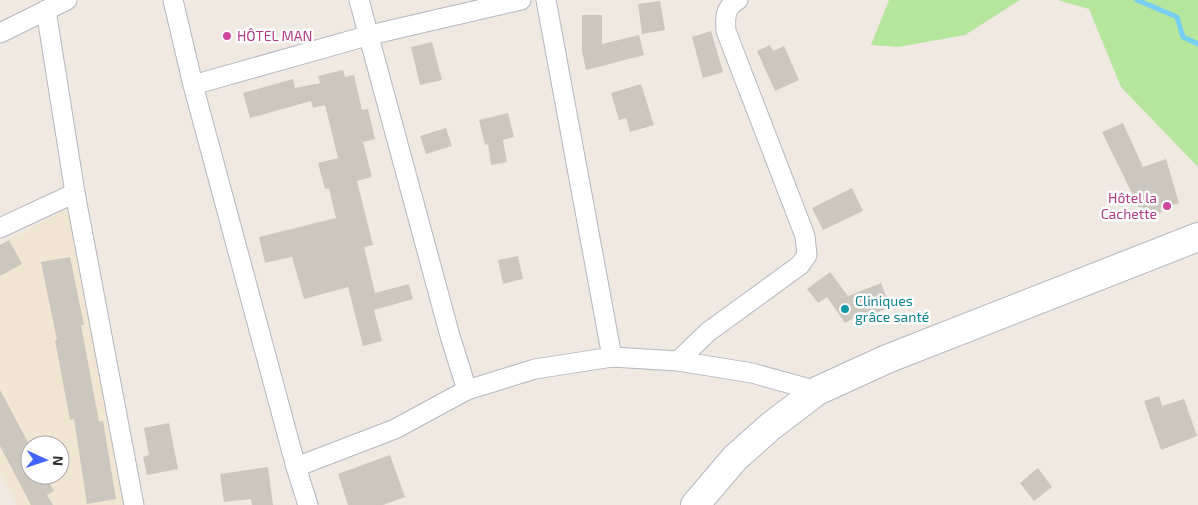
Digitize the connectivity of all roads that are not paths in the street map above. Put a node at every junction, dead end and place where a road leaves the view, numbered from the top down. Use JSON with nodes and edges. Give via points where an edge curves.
{"nodes":[{"id":1,"x":67,"y":0,"type":"edge"},
{"id":2,"x":173,"y":0,"type":"edge"},
{"id":3,"x":359,"y":0,"type":"edge"},
{"id":4,"x":521,"y":0,"type":"edge"},
{"id":5,"x":546,"y":0,"type":"edge"},
{"id":6,"x":738,"y":0,"type":"edge"},
{"id":7,"x":46,"y":10,"type":"junction"},
{"id":8,"x":0,"y":33,"type":"edge"},
{"id":9,"x":370,"y":35,"type":"junction"},
{"id":10,"x":193,"y":85,"type":"junction"},
{"id":11,"x":75,"y":193,"type":"junction"},
{"id":12,"x":0,"y":228,"type":"edge"},
{"id":13,"x":1198,"y":237,"type":"edge"},
{"id":14,"x":612,"y":356,"type":"junction"},
{"id":15,"x":678,"y":361,"type":"junction"},
{"id":16,"x":467,"y":390,"type":"junction"},
{"id":17,"x":817,"y":391,"type":"junction"},
{"id":18,"x":296,"y":467,"type":"junction"},
{"id":19,"x":134,"y":505,"type":"edge"},
{"id":20,"x":308,"y":505,"type":"edge"},
{"id":21,"x":695,"y":505,"type":"edge"}],
"edges":[{"from":1,"to":7,"type":"street"},
{"from":2,"to":10,"type":"street"},
{"from":3,"to":9,"type":"street"},
{"from":4,"to":9,"type":"street"},
{"from":5,"to":14,"type":"street"},
{"from":6,"to":15,"type":"street","via":[[727,10],[726,31],[806,236],[807,255],[800,265],[708,332]]},
{"from":7,"to":8,"type":"street"},
{"from":7,"to":11,"type":"street"},
{"from":9,"to":10,"type":"street"},
{"from":9,"to":16,"type":"street"},
{"from":10,"to":18,"type":"street"},
{"from":11,"to":12,"type":"street"},
{"from":11,"to":19,"type":"street"},
{"from":13,"to":17,"type":"main road","via":[[896,356]]},
{"from":14,"to":15,"type":"street"},
{"from":14,"to":16,"type":"street","via":[[535,369]]},
{"from":15,"to":17,"type":"street","via":[[752,373]]},
{"from":16,"to":18,"type":"street","via":[[395,429]]},
{"from":17,"to":21,"type":"main road","via":[[735,458]]},
{"from":18,"to":20,"type":"street"}]}
